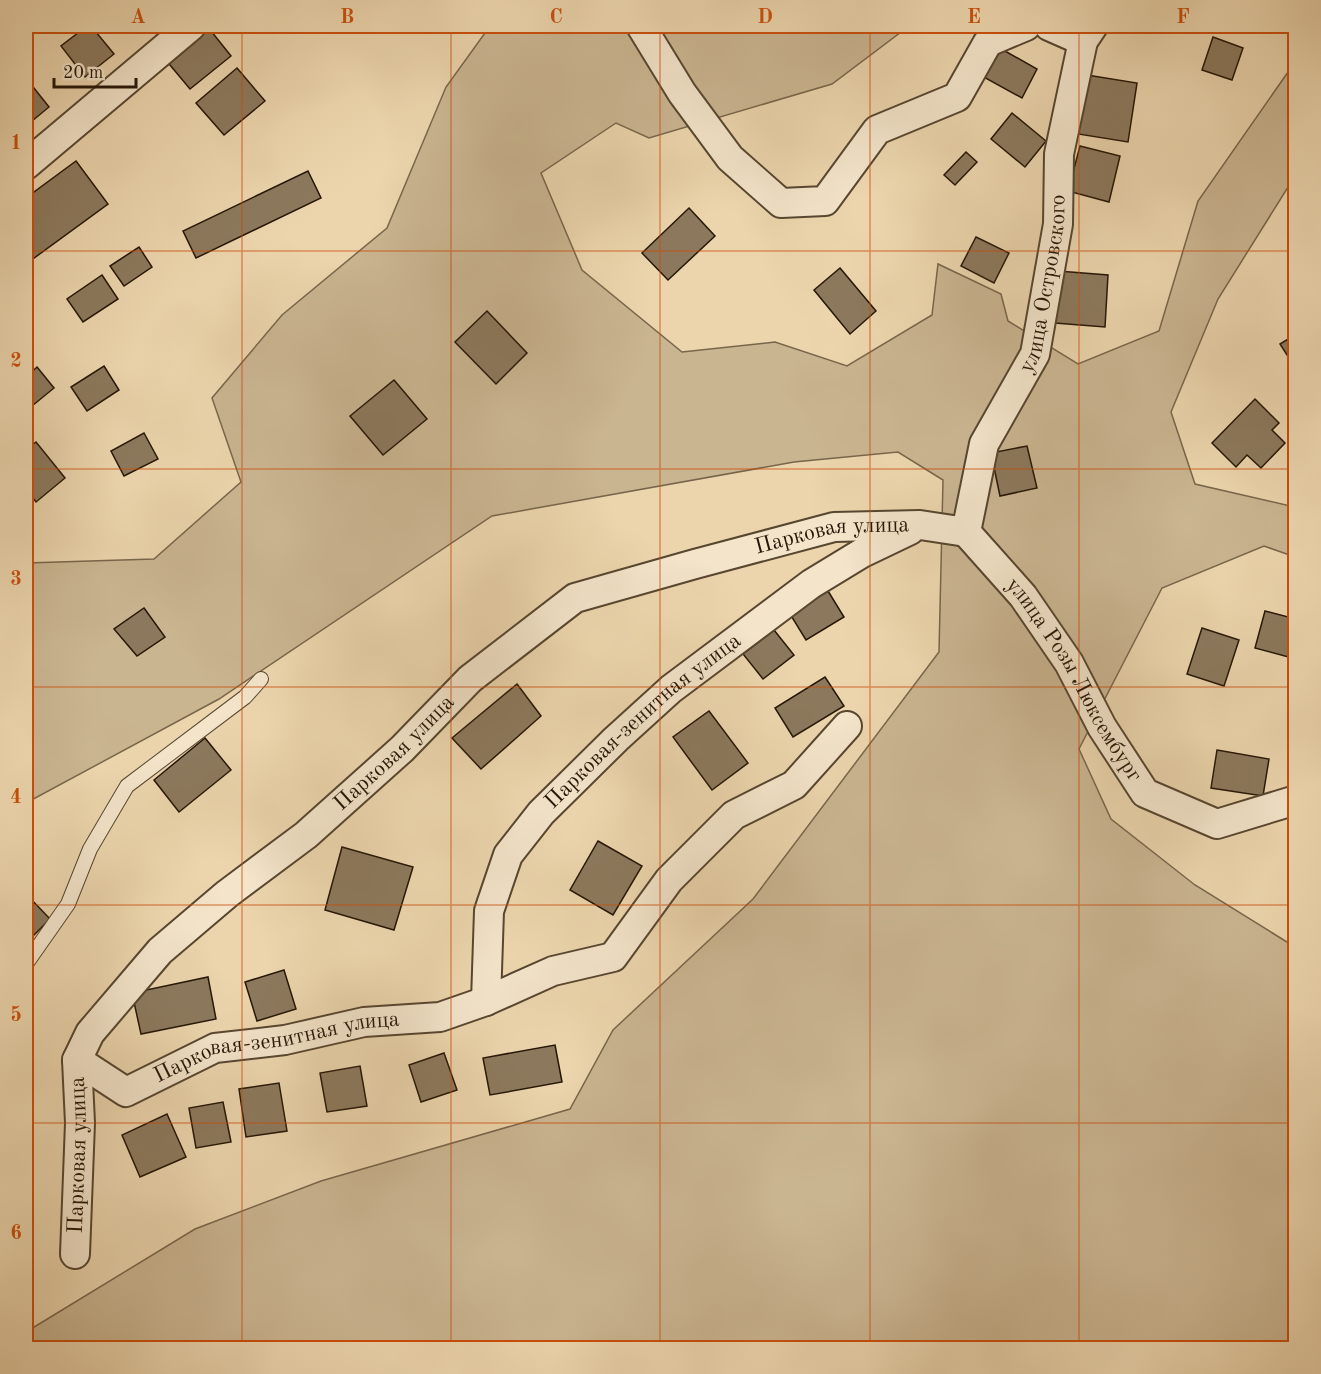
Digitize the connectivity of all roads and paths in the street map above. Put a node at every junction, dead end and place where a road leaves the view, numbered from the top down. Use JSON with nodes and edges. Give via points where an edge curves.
{"nodes":[{"id":1,"x":191,"y":26,"type":"edge"},
{"id":2,"x":641,"y":26,"type":"edge"},
{"id":3,"x":1026,"y":26,"type":"edge"},
{"id":4,"x":1049,"y":26,"type":"edge"},
{"id":5,"x":1088,"y":33,"type":"edge"},
{"id":6,"x":26,"y":165,"type":"edge"},
{"id":7,"x":920,"y":525,"type":"junction"},
{"id":8,"x":966,"y":532,"type":"junction"},
{"id":9,"x":261,"y":679,"type":"dead end"},
{"id":10,"x":847,"y":726,"type":"dead end"},
{"id":11,"x":1296,"y":800,"type":"edge"},
{"id":12,"x":26,"y":964,"type":"edge"},
{"id":13,"x":486,"y":1001,"type":"junction"},
{"id":14,"x":77,"y":1060,"type":"junction"},
{"id":15,"x":75,"y":1254,"type":"dead end"}],
"edges":[{"from":1,"to":6,"type":"street"},
{"from":2,"to":3,"type":"street","via":[[682,93],[730,158],[781,202],[825,201],[876,130],[957,97],[988,42]]},
{"from":4,"to":5,"type":"street"},
{"from":5,"to":8,"type":"street","name":"улица Островского","via":[[1059,154],[1058,224],[1035,354],[984,444]]},
{"from":7,"to":8,"type":"street","name":"Парковая улица"},
{"from":7,"to":13,"type":"street","name":"Парковая-зенитная улица","via":[[811,584],[671,689],[541,813],[508,855],[489,911]]},
{"from":7,"to":14,"type":"street","name":"Парковая улица","via":[[834,527],[575,598],[470,679],[402,749],[306,835],[160,951],[90,1033]]},
{"from":8,"to":11,"type":"street","name":"улица Розы Люксембург","via":[[1023,596],[1069,663],[1102,727],[1145,793],[1216,824]]},
{"from":9,"to":12,"type":"lane","via":[[245,697],[128,786],[90,849],[68,904]]},
{"from":10,"to":13,"type":"street","name":"Парковая-зенитная улица","via":[[794,785],[734,815],[669,880],[613,957],[553,971]]},
{"from":13,"to":14,"type":"street","name":"Парковая-зенитная улица","via":[[440,1017],[364,1022],[285,1040],[214,1048],[126,1092]]},
{"from":14,"to":15,"type":"street","name":"Парковая улица","via":[[80,1123]]}]}
